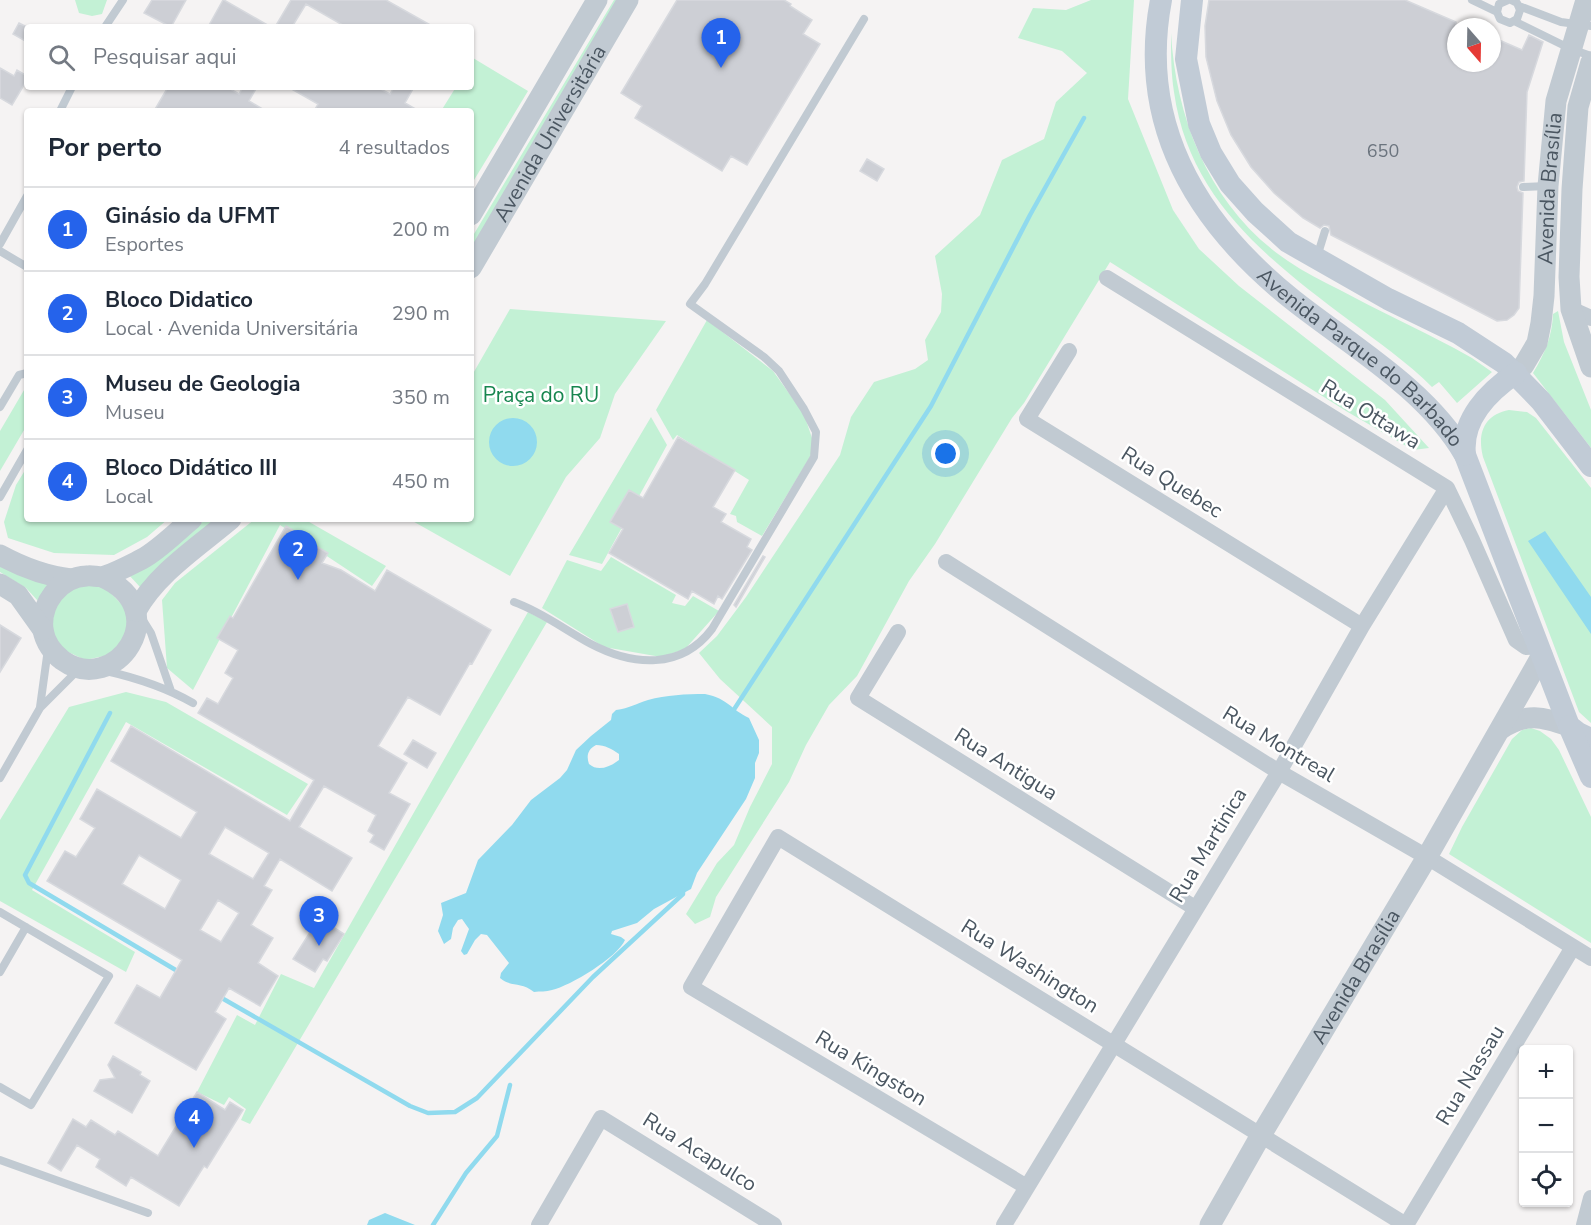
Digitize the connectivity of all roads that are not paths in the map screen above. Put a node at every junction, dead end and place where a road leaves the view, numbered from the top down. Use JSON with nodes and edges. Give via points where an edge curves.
{"nodes":[{"id":1,"x":123,"y":0,"type":"edge"},
{"id":2,"x":597,"y":0,"type":"edge"},
{"id":3,"x":627,"y":0,"type":"edge"},
{"id":4,"x":1161,"y":0,"type":"edge"},
{"id":5,"x":1192,"y":0,"type":"edge"},
{"id":6,"x":1472,"y":0,"type":"edge"},
{"id":7,"x":1505,"y":0,"type":"edge"},
{"id":8,"x":1586,"y":0,"type":"edge"},
{"id":9,"x":1519,"y":6,"type":"junction"},
{"id":10,"x":1497,"y":12,"type":"junction"},
{"id":11,"x":864,"y":20,"type":"dead end"},
{"id":12,"x":1514,"y":21,"type":"junction"},
{"id":13,"x":107,"y":24,"type":"edge"},
{"id":14,"x":1585,"y":25,"type":"edge"},
{"id":15,"x":1571,"y":49,"type":"junction"},
{"id":16,"x":1591,"y":56,"type":"edge"},
{"id":17,"x":1591,"y":62,"type":"edge"},
{"id":18,"x":70,"y":90,"type":"edge"},
{"id":19,"x":62,"y":108,"type":"edge"},
{"id":20,"x":1585,"y":110,"type":"edge"},
{"id":21,"x":1548,"y":186,"type":"junction"},
{"id":22,"x":1523,"y":187,"type":"dead end"},
{"id":23,"x":24,"y":201,"type":"edge"},
{"id":24,"x":474,"y":210,"type":"edge"},
{"id":25,"x":1325,"y":231,"type":"dead end"},
{"id":26,"x":0,"y":244,"type":"edge"},
{"id":27,"x":0,"y":251,"type":"edge"},
{"id":28,"x":1316,"y":260,"type":"junction"},
{"id":29,"x":474,"y":263,"type":"edge"},
{"id":30,"x":24,"y":265,"type":"edge"},
{"id":31,"x":1107,"y":278,"type":"dead end"},
{"id":32,"x":1571,"y":309,"type":"junction"},
{"id":33,"x":1591,"y":318,"type":"edge"},
{"id":34,"x":1069,"y":351,"type":"dead end"},
{"id":35,"x":1591,"y":367,"type":"edge"},
{"id":36,"x":1516,"y":373,"type":"junction"},
{"id":37,"x":24,"y":374,"type":"edge"},
{"id":38,"x":0,"y":407,"type":"edge"},
{"id":39,"x":24,"y":455,"type":"edge"},
{"id":40,"x":1465,"y":455,"type":"junction"},
{"id":41,"x":1591,"y":466,"type":"edge"},
{"id":42,"x":1447,"y":488,"type":"junction"},
{"id":43,"x":0,"y":494,"type":"edge"},
{"id":44,"x":188,"y":522,"type":"edge"},
{"id":45,"x":227,"y":522,"type":"edge"},
{"id":46,"x":0,"y":555,"type":"edge"},
{"id":47,"x":946,"y":562,"type":"dead end"},
{"id":48,"x":102,"y":577,"type":"junction"},
{"id":49,"x":71,"y":579,"type":"junction"},
{"id":50,"x":0,"y":584,"type":"edge"},
{"id":51,"x":514,"y":602,"type":"dead end"},
{"id":52,"x":136,"y":611,"type":"junction"},
{"id":53,"x":1362,"y":626,"type":"junction"},
{"id":54,"x":898,"y":632,"type":"dead end"},
{"id":55,"x":46,"y":638,"type":"junction"},
{"id":56,"x":1540,"y":651,"type":"junction"},
{"id":57,"x":88,"y":668,"type":"junction"},
{"id":58,"x":171,"y":691,"type":"junction"},
{"id":59,"x":193,"y":703,"type":"dead end"},
{"id":60,"x":39,"y":708,"type":"junction"},
{"id":61,"x":1501,"y":729,"type":"junction"},
{"id":62,"x":1582,"y":734,"type":"edge"},
{"id":63,"x":1279,"y":772,"type":"junction"},
{"id":64,"x":1591,"y":777,"type":"edge"},
{"id":65,"x":0,"y":778,"type":"edge"},
{"id":66,"x":1427,"y":857,"type":"junction"},
{"id":67,"x":1195,"y":908,"type":"junction"},
{"id":68,"x":0,"y":912,"type":"edge"},
{"id":69,"x":26,"y":927,"type":"junction"},
{"id":70,"x":1573,"y":947,"type":"junction"},
{"id":71,"x":1591,"y":958,"type":"edge"},
{"id":72,"x":0,"y":972,"type":"edge"},
{"id":73,"x":691,"y":987,"type":"joint"},
{"id":74,"x":1114,"y":1044,"type":"junction"},
{"id":75,"x":0,"y":1087,"type":"edge"},
{"id":76,"x":1261,"y":1135,"type":"junction"},
{"id":77,"x":0,"y":1160,"type":"edge"},
{"id":78,"x":1027,"y":1187,"type":"junction"},
{"id":79,"x":1591,"y":1198,"type":"edge"},
{"id":80,"x":148,"y":1212,"type":"dead end"},
{"id":81,"x":539,"y":1225,"type":"edge"},
{"id":82,"x":774,"y":1225,"type":"edge"},
{"id":83,"x":1005,"y":1225,"type":"edge"},
{"id":84,"x":1210,"y":1225,"type":"edge"},
{"id":85,"x":1406,"y":1225,"type":"edge"},
{"id":86,"x":1584,"y":1225,"type":"edge"}],
"edges":[{"from":1,"to":13,"type":"lane"},
{"from":2,"to":24,"type":"street","name":"Avenida Universitária"},
{"from":3,"to":29,"type":"street","name":"Avenida Universitária"},
{"from":4,"to":40,"type":"main road","name":"Avenida Parque do Barbado","via":[[1155,32],[1155,73],[1168,135],[1193,191],[1238,250],[1293,300],[1390,372],[1425,405]]},
{"from":5,"to":28,"type":"main road","name":"Avenida Parque do Barbado","via":[[1186,59],[1199,124],[1211,153],[1230,183],[1256,212],[1288,242]]},
{"from":6,"to":10,"type":"lane"},
{"from":7,"to":9,"type":"lane"},
{"from":7,"to":10,"type":"lane"},
{"from":8,"to":14,"type":"street","name":"Avenida Brasília"},
{"from":9,"to":12,"type":"lane","via":[[1520,13]]},
{"from":9,"to":14,"type":"lane","via":[[1561,22]]},
{"from":10,"to":12,"type":"lane","via":[[1503,21]]},
{"from":11,"to":51,"type":"lane","via":[[690,304],[779,371],[816,432],[814,457],[712,629],[703,642],[672,658],[636,659],[592,645]]},
{"from":12,"to":15,"type":"lane"},
{"from":14,"to":15,"type":"street","name":"Avenida Brasília"},
{"from":15,"to":16,"type":"lane"},
{"from":15,"to":21,"type":"street","name":"Avenida Brasília","via":[[1556,101]]},
{"from":17,"to":20,"type":"street","name":"Avenida Brasília"},
{"from":18,"to":19,"type":"lane"},
{"from":20,"to":32,"type":"street","name":"Avenida Brasília","via":[[1569,266]]},
{"from":21,"to":22,"type":"lane"},
{"from":21,"to":36,"type":"street","name":"Avenida Brasília","via":[[1541,323],[1536,343]]},
{"from":23,"to":26,"type":"lane"},
{"from":25,"to":28,"type":"lane"},
{"from":27,"to":30,"type":"lane"},
{"from":28,"to":36,"type":"main road","name":"Avenida Parque do Barbado","via":[[1458,333]]},
{"from":31,"to":42,"type":"street","name":"Rua Ottawa"},
{"from":32,"to":33,"type":"street"},
{"from":32,"to":35,"type":"street","name":"Avenida Brasília"},
{"from":34,"to":53,"type":"street","name":"Rua Quebec","via":[[1027,419]]},
{"from":36,"to":40,"type":"main road","via":[[1473,416],[1464,438]]},
{"from":36,"to":41,"type":"main road","name":"Avenida Parque do Barbado"},
{"from":37,"to":38,"type":"lane","via":[[19,375]]},
{"from":39,"to":43,"type":"lane"},
{"from":40,"to":56,"type":"main road","name":"Avenida Parque do Barbado"},
{"from":42,"to":53,"type":"street","name":"Rua Martinica"},
{"from":42,"to":56,"type":"street","via":[[1516,640]]},
{"from":44,"to":48,"type":"street","via":[[143,558]]},
{"from":45,"to":52,"type":"street","via":[[168,572]]},
{"from":46,"to":49,"type":"street","via":[[35,571]]},
{"from":47,"to":63,"type":"street","name":"Rua Montreal"},
{"from":48,"to":49,"type":"street"},
{"from":48,"to":52,"type":"street","via":[[128,594]]},
{"from":49,"to":55,"type":"street","via":[[48,600],[44,614]]},
{"from":50,"to":55,"type":"street","via":[[18,595]]},
{"from":52,"to":57,"type":"street","via":[[137,629],[125,654],[112,664]]},
{"from":52,"to":58,"type":"lane","via":[[151,633]]},
{"from":53,"to":63,"type":"street","name":"Rua Martinica"},
{"from":54,"to":67,"type":"street","name":"Rua Antigua","via":[[858,698]]},
{"from":55,"to":57,"type":"street","via":[[57,656],[68,664]]},
{"from":55,"to":60,"type":"lane"},
{"from":56,"to":61,"type":"street","name":"Avenida Brasília"},
{"from":56,"to":62,"type":"main road","name":"Avenida Parque do Barbado"},
{"from":57,"to":58,"type":"lane"},
{"from":57,"to":60,"type":"lane"},
{"from":58,"to":59,"type":"lane"},
{"from":60,"to":65,"type":"lane"},
{"from":61,"to":62,"type":"street","via":[[1527,717],[1541,718]]},
{"from":61,"to":66,"type":"street","name":"Avenida Brasília"},
{"from":62,"to":64,"type":"main road","name":"Avenida Parque do Barbado"},
{"from":63,"to":66,"type":"street","name":"Rua Montreal"},
{"from":63,"to":67,"type":"street","name":"Rua Martinica"},
{"from":66,"to":70,"type":"street","name":"Rua Montreal"},
{"from":66,"to":76,"type":"street","name":"Avenida Brasília"},
{"from":67,"to":74,"type":"street","name":"Rua Martinica"},
{"from":68,"to":69,"type":"lane"},
{"from":69,"to":72,"type":"lane"},
{"from":69,"to":75,"type":"lane","via":[[109,976],[31,1105]]},
{"from":70,"to":71,"type":"street","name":"Rua Montreal"},
{"from":70,"to":85,"type":"street","name":"Rua Nassau"},
{"from":73,"to":74,"type":"street","name":"Rua Washington","via":[[778,837]]},
{"from":73,"to":78,"type":"street","name":"Rua Kingston"},
{"from":74,"to":76,"type":"street","name":"Rua Washington"},
{"from":74,"to":78,"type":"street","name":"Rua Martinica"},
{"from":76,"to":84,"type":"street","name":"Avenida Brasília"},
{"from":76,"to":85,"type":"street","name":"Rua Washington"},
{"from":77,"to":80,"type":"lane"},
{"from":78,"to":83,"type":"street","name":"Rua Martinica"},
{"from":79,"to":86,"type":"street"},
{"from":81,"to":82,"type":"street","name":"Rua Acapulco","via":[[601,1118]]}]}
